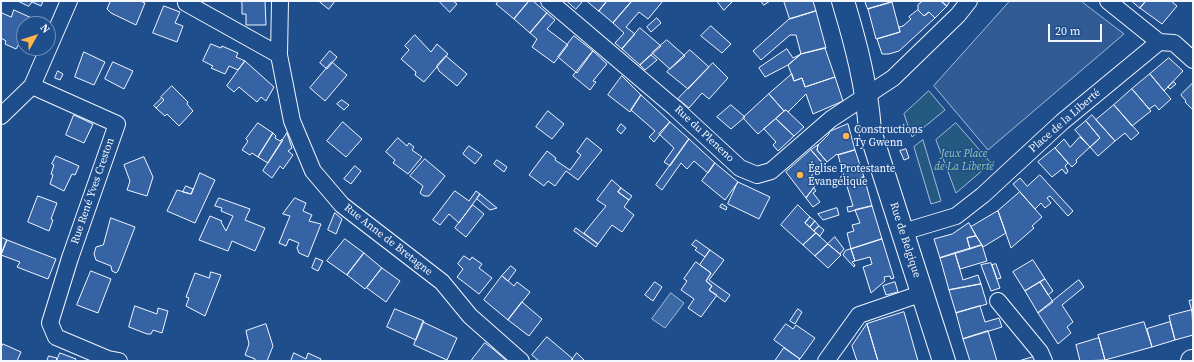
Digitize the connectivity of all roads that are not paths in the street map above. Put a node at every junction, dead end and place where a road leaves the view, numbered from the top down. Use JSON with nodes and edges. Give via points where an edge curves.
{"nodes":[{"id":1,"x":69,"y":1,"type":"edge"},
{"id":2,"x":280,"y":1,"type":"edge"},
{"id":3,"x":549,"y":1,"type":"edge"},
{"id":4,"x":843,"y":1,"type":"edge"},
{"id":5,"x":969,"y":1,"type":"edge"},
{"id":6,"x":1108,"y":1,"type":"edge"},
{"id":7,"x":186,"y":3,"type":"dead end"},
{"id":8,"x":1159,"y":42,"type":"junction"},
{"id":9,"x":280,"y":55,"type":"junction"},
{"id":10,"x":1193,"y":60,"type":"edge"},
{"id":11,"x":32,"y":86,"type":"junction"},
{"id":12,"x":872,"y":92,"type":"junction"},
{"id":13,"x":1,"y":116,"type":"edge"},
{"id":14,"x":913,"y":229,"type":"junction"},
{"id":15,"x":923,"y":293,"type":"junction"},
{"id":16,"x":998,"y":301,"type":"dead end"},
{"id":17,"x":111,"y":360,"type":"edge"},
{"id":18,"x":522,"y":361,"type":"edge"},
{"id":19,"x":826,"y":361,"type":"edge"},
{"id":20,"x":944,"y":361,"type":"edge"},
{"id":21,"x":1044,"y":361,"type":"edge"}],
"edges":[{"from":1,"to":11,"type":"street"},
{"from":2,"to":9,"type":"street","name":"Rue Anne de Bretagne"},
{"from":3,"to":12,"type":"street","name":"Rue du Pleneno","via":[[675,108],[740,168],[757,174],[771,171],[831,119]]},
{"from":4,"to":12,"type":"main road","name":"Rue de Belgique"},
{"from":5,"to":12,"type":"street","via":[[958,16],[893,78]]},
{"from":6,"to":8,"type":"street"},
{"from":7,"to":9,"type":"street"},
{"from":8,"to":10,"type":"street","via":[[1174,43]]},
{"from":8,"to":14,"type":"street","name":"Place de la Liberté","via":[[1062,122],[983,195],[956,216]]},
{"from":9,"to":18,"type":"street","name":"Rue Anne de Bretagne","via":[[292,121],[313,171],[342,205],[442,282],[470,316]]},
{"from":11,"to":13,"type":"street"},
{"from":11,"to":17,"type":"street","name":"Rue René Yves Creston","via":[[116,124],[50,323],[56,337]]},
{"from":12,"to":14,"type":"main road","name":"Rue de Belgique"},
{"from":12,"to":15,"type":"main road","name":"Rue de Belgique","via":[[870,131]]},
{"from":14,"to":15,"type":"main road","name":"Rue de Belgique","via":[[922,269]]},
{"from":15,"to":19,"type":"street","via":[[860,315]]},
{"from":15,"to":20,"type":"main road","name":"Rue de Belgique"},
{"from":16,"to":21,"type":"street","via":[[1040,352]]}]}
